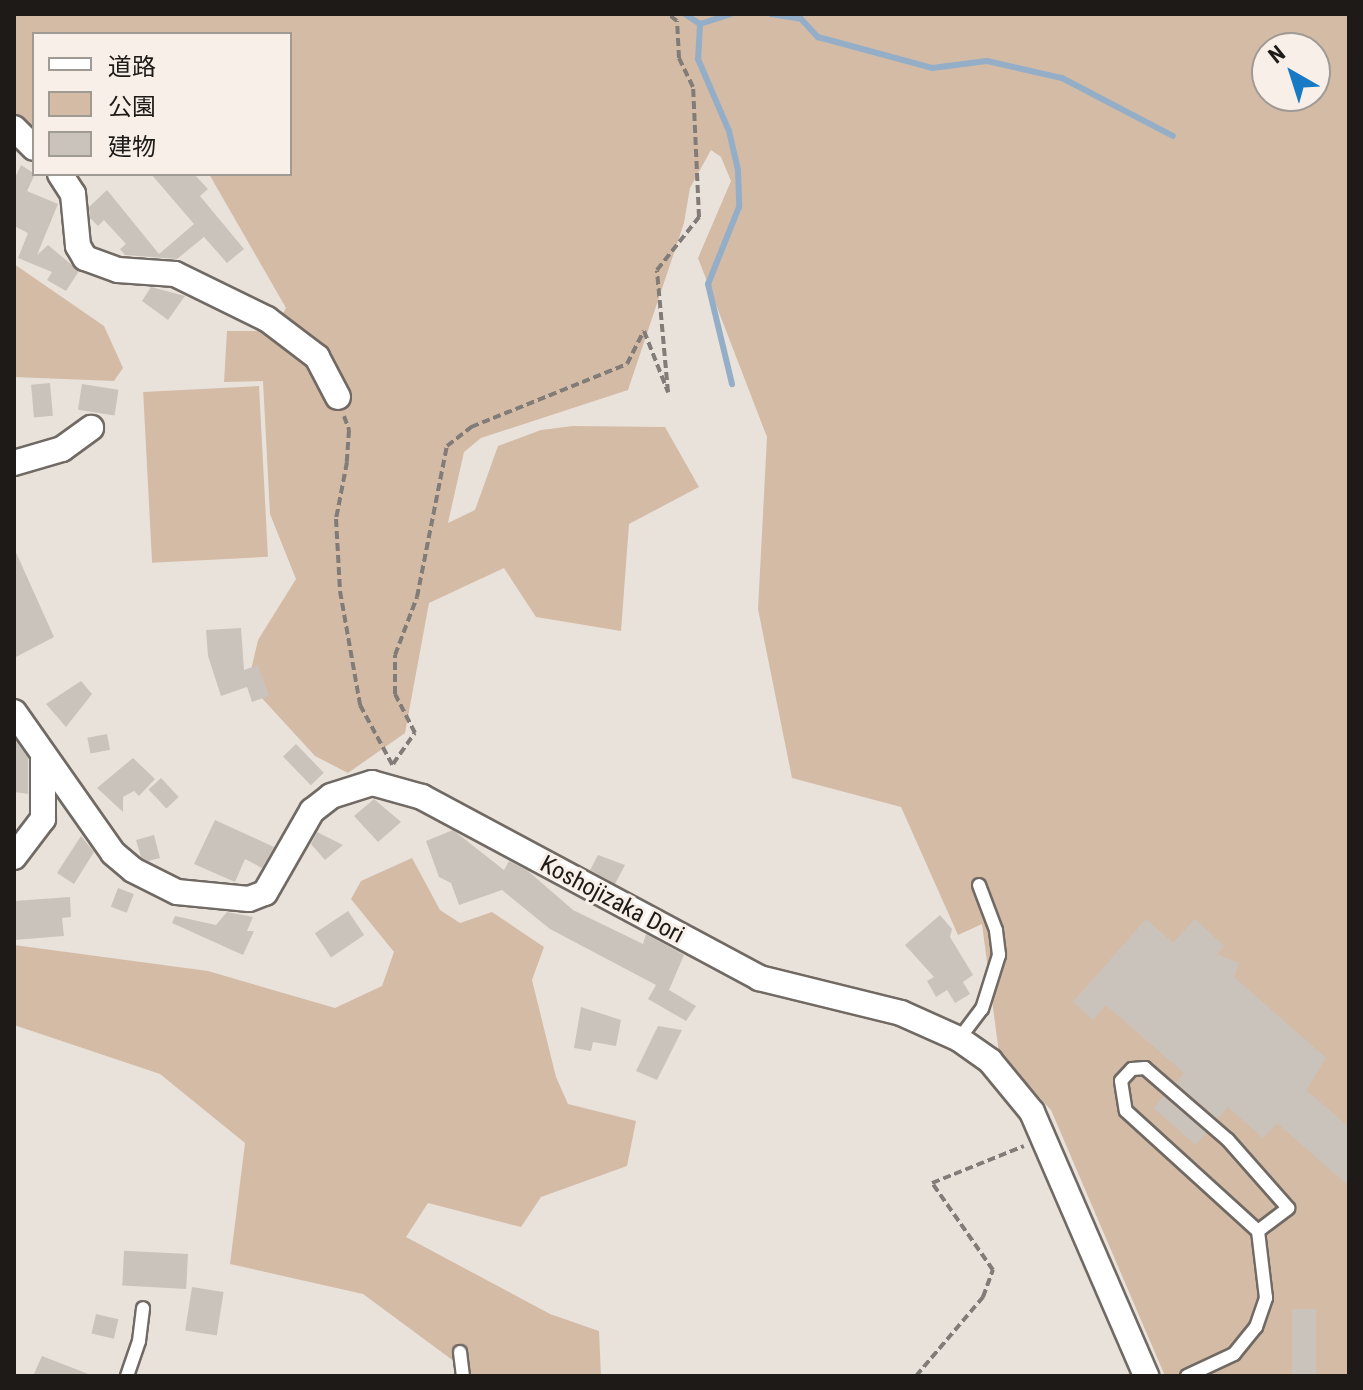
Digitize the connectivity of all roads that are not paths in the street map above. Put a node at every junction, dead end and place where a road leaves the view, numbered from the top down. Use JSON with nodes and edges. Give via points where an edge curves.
{"nodes":[{"id":1,"x":14,"y":128,"type":"edge"},
{"id":2,"x":32,"y":146,"type":"edge"},
{"id":3,"x":61,"y":176,"type":"edge"},
{"id":4,"x":338,"y":397,"type":"road end"},
{"id":5,"x":91,"y":428,"type":"dead end"},
{"id":6,"x":14,"y":463,"type":"edge"},
{"id":7,"x":14,"y":712,"type":"edge"},
{"id":8,"x":43,"y":760,"type":"junction"},
{"id":9,"x":14,"y":857,"type":"edge"},
{"id":10,"x":979,"y":885,"type":"dead end"},
{"id":11,"x":959,"y":1039,"type":"junction"},
{"id":12,"x":1258,"y":1231,"type":"junction"},
{"id":13,"x":143,"y":1308,"type":"dead end"},
{"id":14,"x":460,"y":1352,"type":"dead end"},
{"id":15,"x":127,"y":1376,"type":"edge"},
{"id":16,"x":463,"y":1376,"type":"edge"},
{"id":17,"x":1146,"y":1376,"type":"edge"},
{"id":18,"x":1187,"y":1376,"type":"edge"}],
"edges":[{"from":1,"to":2,"type":"street"},
{"from":3,"to":4,"type":"street","via":[[73,194],[78,246],[85,258],[118,270],[175,274],[267,319],[317,357]]},
{"from":5,"to":6,"type":"street","via":[[62,449]]},
{"from":7,"to":8,"type":"street","name":"Koshojizaka Dori"},
{"from":8,"to":9,"type":"street","via":[[43,819]]},
{"from":8,"to":11,"type":"street","name":"Koshojizaka Dori","via":[[113,853],[133,870],[177,892],[214,898],[249,899],[265,893],[312,811],[331,796],[395,776],[422,797],[759,978],[901,1013]]},
{"from":10,"to":11,"type":"lane","via":[[999,955],[982,1009]]},
{"from":11,"to":17,"type":"street","name":"Koshojizaka Dori","via":[[990,1061],[1017,1091],[1044,1138]]},
{"from":12,"to":12,"type":"lane","via":[[1288,1208],[1228,1140],[1145,1068],[1132,1069],[1121,1081],[1126,1111]]},
{"from":12,"to":18,"type":"lane","via":[[1266,1298],[1256,1327],[1234,1354]]},
{"from":13,"to":15,"type":"lane"},
{"from":14,"to":16,"type":"lane"}]}
